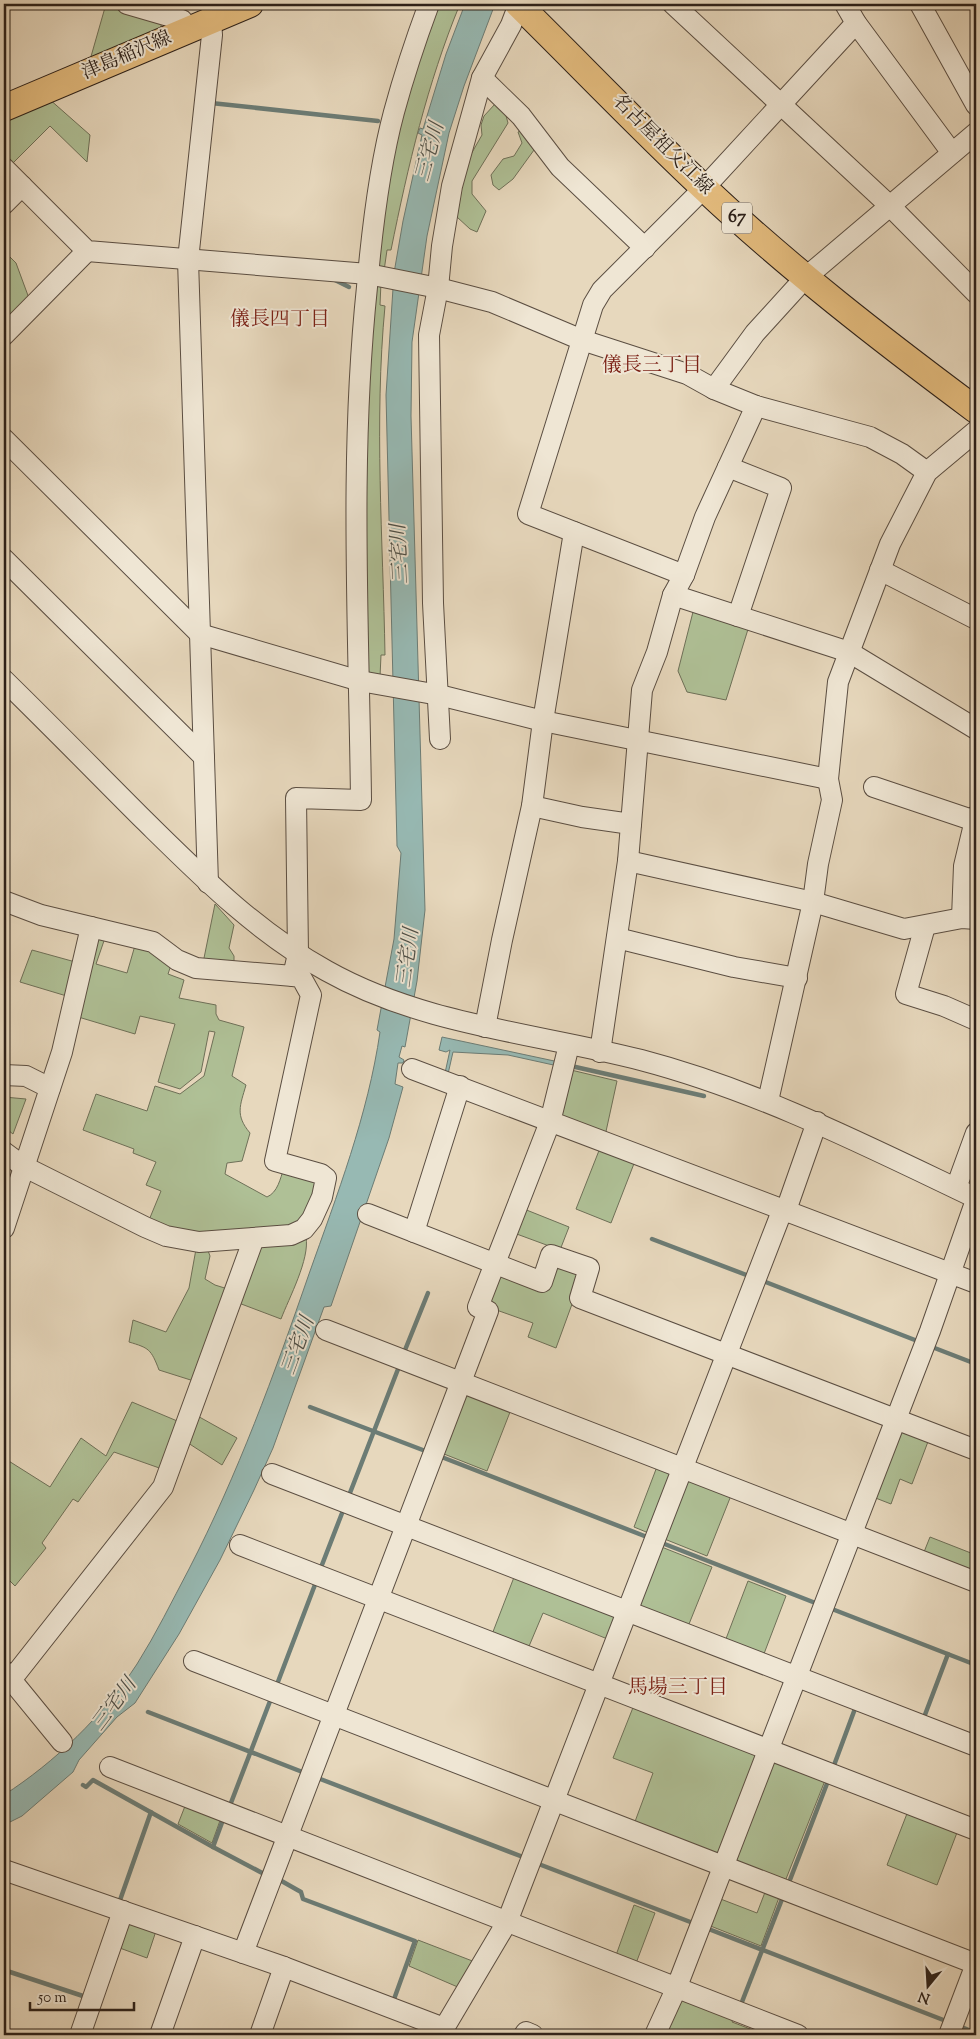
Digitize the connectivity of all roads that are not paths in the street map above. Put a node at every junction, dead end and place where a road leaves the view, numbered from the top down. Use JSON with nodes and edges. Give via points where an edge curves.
{"nodes":[{"id":1,"x":127,"y":4,"type":"edge"},
{"id":2,"x":429,"y":4,"type":"edge"},
{"id":3,"x":519,"y":4,"type":"edge"},
{"id":4,"x":673,"y":4,"type":"edge"},
{"id":5,"x":845,"y":4,"type":"edge"},
{"id":6,"x":920,"y":4,"type":"edge"},
{"id":7,"x":221,"y":14,"type":"edge"},
{"id":8,"x":856,"y":23,"type":"junction"},
{"id":9,"x":482,"y":78,"type":"junction"},
{"id":10,"x":781,"y":104,"type":"junction"},
{"id":11,"x":976,"y":106,"type":"edge"},
{"id":12,"x":4,"y":108,"type":"edge"},
{"id":13,"x":976,"y":133,"type":"edge"},
{"id":14,"x":952,"y":153,"type":"junction"},
{"id":15,"x":4,"y":168,"type":"edge"},
{"id":16,"x":22,"y":186,"type":"junction"},
{"id":17,"x":704,"y":188,"type":"junction"},
{"id":18,"x":4,"y":204,"type":"edge"},
{"id":19,"x":890,"y":206,"type":"junction"},
{"id":20,"x":644,"y":248,"type":"junction"},
{"id":21,"x":87,"y":251,"type":"junction"},
{"id":22,"x":188,"y":260,"type":"junction"},
{"id":23,"x":374,"y":275,"type":"junction"},
{"id":24,"x":806,"y":278,"type":"junction"},
{"id":25,"x":436,"y":287,"type":"junction"},
{"id":26,"x":976,"y":293,"type":"edge"},
{"id":27,"x":4,"y":335,"type":"edge"},
{"id":28,"x":582,"y":340,"type":"junction"},
{"id":29,"x":714,"y":388,"type":"junction"},
{"id":30,"x":756,"y":406,"type":"junction"},
{"id":31,"x":976,"y":410,"type":"edge"},
{"id":32,"x":976,"y":431,"type":"edge"},
{"id":33,"x":4,"y":439,"type":"edge"},
{"id":34,"x":728,"y":467,"type":"junction"},
{"id":35,"x":926,"y":472,"type":"junction"},
{"id":36,"x":574,"y":532,"type":"junction"},
{"id":37,"x":4,"y":559,"type":"edge"},
{"id":38,"x":880,"y":570,"type":"junction"},
{"id":39,"x":684,"y":575,"type":"junction"},
{"id":40,"x":674,"y":595,"type":"junction"},
{"id":41,"x":738,"y":616,"type":"junction"},
{"id":42,"x":976,"y":619,"type":"edge"},
{"id":43,"x":200,"y":634,"type":"junction"},
{"id":44,"x":849,"y":652,"type":"junction"},
{"id":45,"x":4,"y":680,"type":"edge"},
{"id":46,"x":367,"y":682,"type":"junction"},
{"id":47,"x":435,"y":694,"type":"junction"},
{"id":48,"x":543,"y":721,"type":"junction"},
{"id":49,"x":976,"y":730,"type":"edge"},
{"id":50,"x":440,"y":739,"type":"dead end"},
{"id":51,"x":639,"y":740,"type":"junction"},
{"id":52,"x":204,"y":757,"type":"junction"},
{"id":53,"x":828,"y":779,"type":"junction"},
{"id":54,"x":874,"y":787,"type":"dead end"},
{"id":55,"x":532,"y":806,"type":"junction"},
{"id":56,"x":975,"y":818,"type":"edge"},
{"id":57,"x":631,"y":824,"type":"junction"},
{"id":58,"x":628,"y":861,"type":"junction"},
{"id":59,"x":208,"y":883,"type":"junction"},
{"id":60,"x":4,"y":901,"type":"edge"},
{"id":61,"x":813,"y":902,"type":"junction"},
{"id":62,"x":969,"y":919,"type":"edge"},
{"id":63,"x":925,"y":926,"type":"junction"},
{"id":64,"x":91,"y":927,"type":"junction"},
{"id":65,"x":617,"y":938,"type":"junction"},
{"id":66,"x":298,"y":954,"type":"junction"},
{"id":67,"x":293,"y":976,"type":"junction"},
{"id":68,"x":797,"y":978,"type":"junction"},
{"id":69,"x":976,"y":1020,"type":"edge"},
{"id":70,"x":485,"y":1027,"type":"junction"},
{"id":71,"x":569,"y":1045,"type":"junction"},
{"id":72,"x":600,"y":1052,"type":"junction"},
{"id":73,"x":412,"y":1070,"type":"dead end"},
{"id":74,"x":4,"y":1075,"type":"edge"},
{"id":75,"x":460,"y":1086,"type":"junction"},
{"id":76,"x":50,"y":1088,"type":"junction"},
{"id":77,"x":768,"y":1101,"type":"junction"},
{"id":78,"x":550,"y":1122,"type":"junction"},
{"id":79,"x":817,"y":1122,"type":"junction"},
{"id":80,"x":976,"y":1133,"type":"edge"},
{"id":81,"x":4,"y":1152,"type":"edge"},
{"id":82,"x":23,"y":1166,"type":"junction"},
{"id":83,"x":956,"y":1188,"type":"junction"},
{"id":84,"x":976,"y":1199,"type":"edge"},
{"id":85,"x":784,"y":1212,"type":"junction"},
{"id":86,"x":368,"y":1214,"type":"dead end"},
{"id":87,"x":4,"y":1228,"type":"edge"},
{"id":88,"x":414,"y":1232,"type":"junction"},
{"id":89,"x":254,"y":1238,"type":"junction"},
{"id":90,"x":495,"y":1264,"type":"junction"},
{"id":91,"x":951,"y":1272,"type":"junction"},
{"id":92,"x":976,"y":1283,"type":"edge"},
{"id":93,"x":326,"y":1330,"type":"dead end"},
{"id":94,"x":727,"y":1354,"type":"junction"},
{"id":95,"x":461,"y":1382,"type":"junction"},
{"id":96,"x":896,"y":1419,"type":"junction"},
{"id":97,"x":976,"y":1450,"type":"edge"},
{"id":98,"x":683,"y":1468,"type":"junction"},
{"id":99,"x":272,"y":1474,"type":"dead end"},
{"id":100,"x":406,"y":1525,"type":"junction"},
{"id":101,"x":852,"y":1534,"type":"junction"},
{"id":102,"x":240,"y":1545,"type":"dead end"},
{"id":103,"x":976,"y":1582,"type":"edge"},
{"id":104,"x":378,"y":1598,"type":"junction"},
{"id":105,"x":628,"y":1611,"type":"junction"},
{"id":106,"x":194,"y":1661,"type":"dead end"},
{"id":107,"x":797,"y":1676,"type":"junction"},
{"id":108,"x":6,"y":1678,"type":"edge"},
{"id":109,"x":599,"y":1684,"type":"junction"},
{"id":110,"x":334,"y":1715,"type":"junction"},
{"id":111,"x":62,"y":1742,"type":"dead end"},
{"id":112,"x":976,"y":1746,"type":"edge"},
{"id":113,"x":768,"y":1750,"type":"junction"},
{"id":114,"x":110,"y":1767,"type":"dead end"},
{"id":115,"x":554,"y":1800,"type":"junction"},
{"id":116,"x":976,"y":1830,"type":"edge"},
{"id":117,"x":287,"y":1836,"type":"junction"},
{"id":118,"x":723,"y":1866,"type":"junction"},
{"id":119,"x":4,"y":1870,"type":"edge"},
{"id":120,"x":124,"y":1911,"type":"junction"},
{"id":121,"x":507,"y":1922,"type":"junction"},
{"id":122,"x":195,"y":1936,"type":"junction"},
{"id":123,"x":243,"y":1953,"type":"junction"},
{"id":124,"x":976,"y":1964,"type":"edge"},
{"id":125,"x":284,"y":1967,"type":"junction"},
{"id":126,"x":676,"y":1989,"type":"junction"},
{"id":127,"x":442,"y":2032,"type":"edge"},
{"id":128,"x":80,"y":2035,"type":"edge"},
{"id":129,"x":160,"y":2035,"type":"edge"},
{"id":130,"x":260,"y":2035,"type":"edge"},
{"id":131,"x":524,"y":2035,"type":"edge"},
{"id":132,"x":532,"y":2035,"type":"edge"},
{"id":133,"x":655,"y":2035,"type":"edge"},
{"id":134,"x":798,"y":2035,"type":"edge"},
{"id":135,"x":949,"y":2035,"type":"edge"}],
"edges":[{"from":1,"to":7,"type":"street","via":[[182,20]]},
{"from":2,"to":23,"type":"street","via":[[394,112],[382,169]]},
{"from":3,"to":9,"type":"street"},
{"from":3,"to":17,"type":"main road","name":"名古屋祖父江線","number":"67"},
{"from":4,"to":10,"type":"street"},
{"from":5,"to":8,"type":"street"},
{"from":6,"to":11,"type":"street"},
{"from":7,"to":12,"type":"main road","name":"津島稲沢線"},
{"from":7,"to":22,"type":"street","via":[[212,35]]},
{"from":8,"to":10,"type":"street"},
{"from":8,"to":14,"type":"street"},
{"from":9,"to":20,"type":"street","via":[[521,116],[560,167]]},
{"from":9,"to":25,"type":"street","via":[[452,186]]},
{"from":10,"to":17,"type":"street"},
{"from":10,"to":19,"type":"street"},
{"from":13,"to":14,"type":"street"},
{"from":14,"to":19,"type":"street"},
{"from":15,"to":16,"type":"street"},
{"from":16,"to":18,"type":"street"},
{"from":16,"to":21,"type":"street"},
{"from":17,"to":20,"type":"street"},
{"from":17,"to":24,"type":"main road","name":"名古屋祖父江線","number":"67"},
{"from":19,"to":24,"type":"street"},
{"from":19,"to":26,"type":"street"},
{"from":20,"to":28,"type":"street","via":[[602,290],[593,305]]},
{"from":21,"to":22,"type":"street"},
{"from":21,"to":27,"type":"street"},
{"from":22,"to":23,"type":"street"},
{"from":22,"to":43,"type":"street"},
{"from":23,"to":25,"type":"street"},
{"from":23,"to":46,"type":"street","via":[[360,357],[355,458],[356,568]]},
{"from":24,"to":29,"type":"street","via":[[755,333]]},
{"from":24,"to":31,"type":"main road","name":"名古屋祖父江線","number":"67"},
{"from":25,"to":28,"type":"street","via":[[492,302]]},
{"from":25,"to":47,"type":"street","via":[[429,335]]},
{"from":28,"to":29,"type":"street","via":[[687,374]]},
{"from":28,"to":36,"type":"street","via":[[528,514]]},
{"from":29,"to":30,"type":"street"},
{"from":30,"to":34,"type":"street"},
{"from":30,"to":35,"type":"street","via":[[870,437],[902,454]]},
{"from":32,"to":35,"type":"street"},
{"from":33,"to":43,"type":"street"},
{"from":34,"to":39,"type":"street"},
{"from":34,"to":41,"type":"street","via":[[780,488]]},
{"from":35,"to":38,"type":"street"},
{"from":36,"to":39,"type":"street"},
{"from":36,"to":48,"type":"street"},
{"from":37,"to":52,"type":"street"},
{"from":38,"to":42,"type":"street"},
{"from":38,"to":44,"type":"street"},
{"from":39,"to":40,"type":"street"},
{"from":40,"to":41,"type":"street"},
{"from":40,"to":51,"type":"street","via":[[642,690]]},
{"from":41,"to":44,"type":"street"},
{"from":43,"to":46,"type":"street"},
{"from":43,"to":52,"type":"street"},
{"from":44,"to":49,"type":"street"},
{"from":44,"to":53,"type":"street","via":[[838,682]]},
{"from":45,"to":59,"type":"street"},
{"from":46,"to":47,"type":"street"},
{"from":46,"to":66,"type":"street","via":[[361,800],[296,798]]},
{"from":47,"to":48,"type":"street"},
{"from":47,"to":50,"type":"street"},
{"from":48,"to":51,"type":"street"},
{"from":48,"to":55,"type":"street"},
{"from":51,"to":53,"type":"street"},
{"from":51,"to":57,"type":"street"},
{"from":52,"to":59,"type":"street"},
{"from":53,"to":61,"type":"street","via":[[832,800]]},
{"from":54,"to":56,"type":"street"},
{"from":55,"to":57,"type":"street","via":[[582,818]]},
{"from":55,"to":70,"type":"street"},
{"from":56,"to":62,"type":"street","via":[[964,866]]},
{"from":57,"to":58,"type":"street"},
{"from":58,"to":61,"type":"street"},
{"from":58,"to":65,"type":"street"},
{"from":59,"to":66,"type":"street","via":[[255,924]]},
{"from":60,"to":64,"type":"street","via":[[41,915]]},
{"from":61,"to":63,"type":"street","via":[[904,929]]},
{"from":61,"to":68,"type":"street"},
{"from":62,"to":63,"type":"street"},
{"from":63,"to":69,"type":"street","via":[[906,994]]},
{"from":64,"to":67,"type":"street","via":[[153,942],[177,960],[196,968]]},
{"from":64,"to":76,"type":"street","via":[[62,1052]]},
{"from":65,"to":68,"type":"street"},
{"from":65,"to":72,"type":"street"},
{"from":66,"to":67,"type":"street"},
{"from":66,"to":70,"type":"street","via":[[373,994]]},
{"from":67,"to":89,"type":"street","via":[[301,977],[312,995],[275,1161],[321,1174],[326,1178],[326,1186],[312,1219],[304,1229],[291,1235]]},
{"from":68,"to":77,"type":"street"},
{"from":70,"to":71,"type":"street"},
{"from":71,"to":72,"type":"street"},
{"from":71,"to":78,"type":"street"},
{"from":72,"to":77,"type":"street","via":[[713,1081]]},
{"from":73,"to":75,"type":"street"},
{"from":74,"to":76,"type":"street","via":[[26,1076]]},
{"from":75,"to":78,"type":"street"},
{"from":75,"to":88,"type":"street"},
{"from":76,"to":82,"type":"street"},
{"from":77,"to":79,"type":"street"},
{"from":78,"to":85,"type":"street"},
{"from":78,"to":90,"type":"street"},
{"from":79,"to":83,"type":"street"},
{"from":79,"to":85,"type":"street"},
{"from":80,"to":83,"type":"street"},
{"from":81,"to":82,"type":"street"},
{"from":82,"to":87,"type":"street"},
{"from":82,"to":89,"type":"street","via":[[166,1236],[200,1242]]},
{"from":83,"to":84,"type":"street"},
{"from":84,"to":91,"type":"street"},
{"from":85,"to":91,"type":"street"},
{"from":85,"to":94,"type":"street"},
{"from":86,"to":88,"type":"street"},
{"from":88,"to":90,"type":"street"},
{"from":89,"to":108,"type":"street","via":[[163,1487]]},
{"from":90,"to":94,"type":"street","via":[[542,1282],[551,1255],[589,1268],[580,1298]]},
{"from":90,"to":95,"type":"street","via":[[478,1307],[488,1311]]},
{"from":91,"to":92,"type":"street"},
{"from":91,"to":96,"type":"street"},
{"from":93,"to":95,"type":"street"},
{"from":94,"to":96,"type":"street"},
{"from":94,"to":98,"type":"street"},
{"from":95,"to":98,"type":"street"},
{"from":95,"to":100,"type":"street"},
{"from":96,"to":97,"type":"street"},
{"from":96,"to":101,"type":"street"},
{"from":98,"to":101,"type":"street"},
{"from":98,"to":105,"type":"street"},
{"from":99,"to":100,"type":"street"},
{"from":100,"to":104,"type":"street"},
{"from":100,"to":105,"type":"street"},
{"from":101,"to":103,"type":"street"},
{"from":101,"to":107,"type":"street"},
{"from":102,"to":104,"type":"street"},
{"from":104,"to":109,"type":"street"},
{"from":104,"to":110,"type":"street"},
{"from":105,"to":107,"type":"street"},
{"from":105,"to":109,"type":"street"},
{"from":106,"to":110,"type":"street"},
{"from":107,"to":112,"type":"street"},
{"from":107,"to":113,"type":"street"},
{"from":108,"to":111,"type":"street"},
{"from":109,"to":113,"type":"street"},
{"from":109,"to":115,"type":"street"},
{"from":110,"to":115,"type":"street"},
{"from":110,"to":117,"type":"street"},
{"from":113,"to":116,"type":"street"},
{"from":113,"to":118,"type":"street"},
{"from":114,"to":117,"type":"street"},
{"from":115,"to":118,"type":"street"},
{"from":115,"to":121,"type":"street"},
{"from":117,"to":121,"type":"street"},
{"from":117,"to":123,"type":"street"},
{"from":118,"to":124,"type":"street"},
{"from":118,"to":126,"type":"street"},
{"from":119,"to":120,"type":"street"},
{"from":120,"to":122,"type":"street"},
{"from":120,"to":128,"type":"street"},
{"from":121,"to":126,"type":"street"},
{"from":121,"to":127,"type":"street"},
{"from":122,"to":123,"type":"street"},
{"from":122,"to":129,"type":"street"},
{"from":123,"to":125,"type":"street"},
{"from":124,"to":135,"type":"street"},
{"from":125,"to":127,"type":"street"},
{"from":125,"to":130,"type":"street"},
{"from":126,"to":133,"type":"street"},
{"from":126,"to":134,"type":"street"},
{"from":131,"to":132,"type":"street","via":[[526,2032]]}]}
